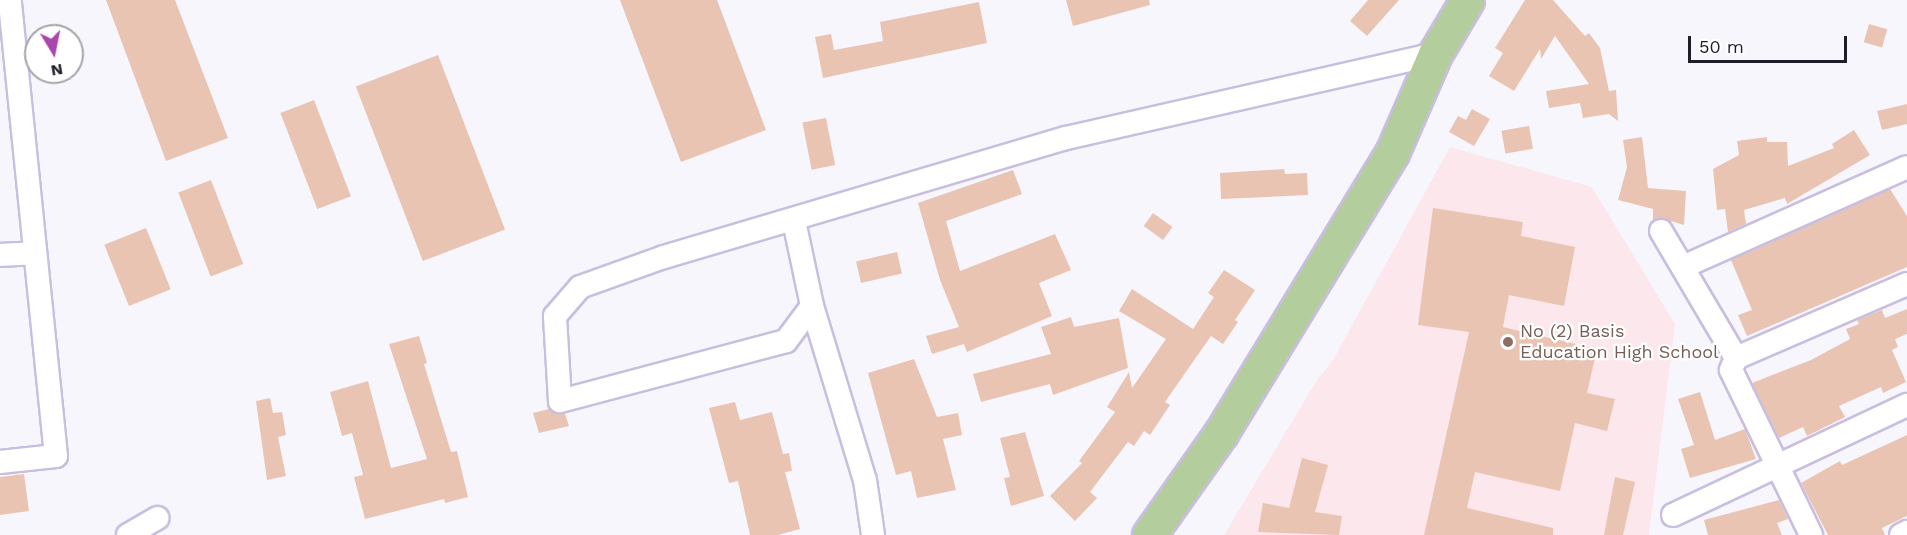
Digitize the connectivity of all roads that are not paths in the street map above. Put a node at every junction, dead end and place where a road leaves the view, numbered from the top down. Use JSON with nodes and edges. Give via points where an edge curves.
{"nodes":[{"id":1,"x":10,"y":0,"type":"edge"},
{"id":2,"x":1467,"y":0,"type":"edge"},
{"id":3,"x":6,"y":47,"type":"edge"},
{"id":4,"x":1435,"y":54,"type":"junction"},
{"id":5,"x":1907,"y":167,"type":"edge"},
{"id":6,"x":794,"y":220,"type":"junction"},
{"id":7,"x":1661,"y":231,"type":"dead end"},
{"id":8,"x":34,"y":253,"type":"junction"},
{"id":9,"x":0,"y":255,"type":"edge"},
{"id":10,"x":1684,"y":266,"type":"junction"},
{"id":11,"x":1907,"y":284,"type":"edge"},
{"id":12,"x":812,"y":306,"type":"junction"},
{"id":13,"x":1736,"y":358,"type":"junction"},
{"id":14,"x":1907,"y":405,"type":"edge"},
{"id":15,"x":0,"y":462,"type":"edge"},
{"id":16,"x":1777,"y":467,"type":"junction"},
{"id":17,"x":1673,"y":515,"type":"dead end"},
{"id":18,"x":158,"y":518,"type":"dead end"},
{"id":19,"x":1907,"y":532,"type":"edge"},
{"id":20,"x":128,"y":535,"type":"edge"},
{"id":21,"x":873,"y":535,"type":"edge"},
{"id":22,"x":1149,"y":535,"type":"edge"},
{"id":23,"x":1811,"y":535,"type":"edge"},
{"id":24,"x":1900,"y":535,"type":"edge"}],
"edges":[{"from":1,"to":3,"type":"street"},
{"from":2,"to":4,"type":"highway"},
{"from":3,"to":8,"type":"street"},
{"from":4,"to":6,"type":"street","via":[[1066,138]]},
{"from":4,"to":22,"type":"highway","via":[[1392,153],[1221,433]]},
{"from":5,"to":10,"type":"street"},
{"from":6,"to":12,"type":"street"},
{"from":6,"to":12,"type":"street","via":[[664,257],[580,287],[555,316],[560,401],[786,341]]},
{"from":7,"to":10,"type":"street"},
{"from":8,"to":9,"type":"street"},
{"from":8,"to":15,"type":"street","via":[[56,456]]},
{"from":10,"to":13,"type":"street"},
{"from":11,"to":13,"type":"street"},
{"from":12,"to":21,"type":"street","via":[[865,480]]},
{"from":13,"to":16,"type":"street","via":[[1731,370]]},
{"from":14,"to":16,"type":"street"},
{"from":16,"to":17,"type":"street"},
{"from":16,"to":23,"type":"street"},
{"from":18,"to":20,"type":"street"},
{"from":19,"to":24,"type":"street"}]}
